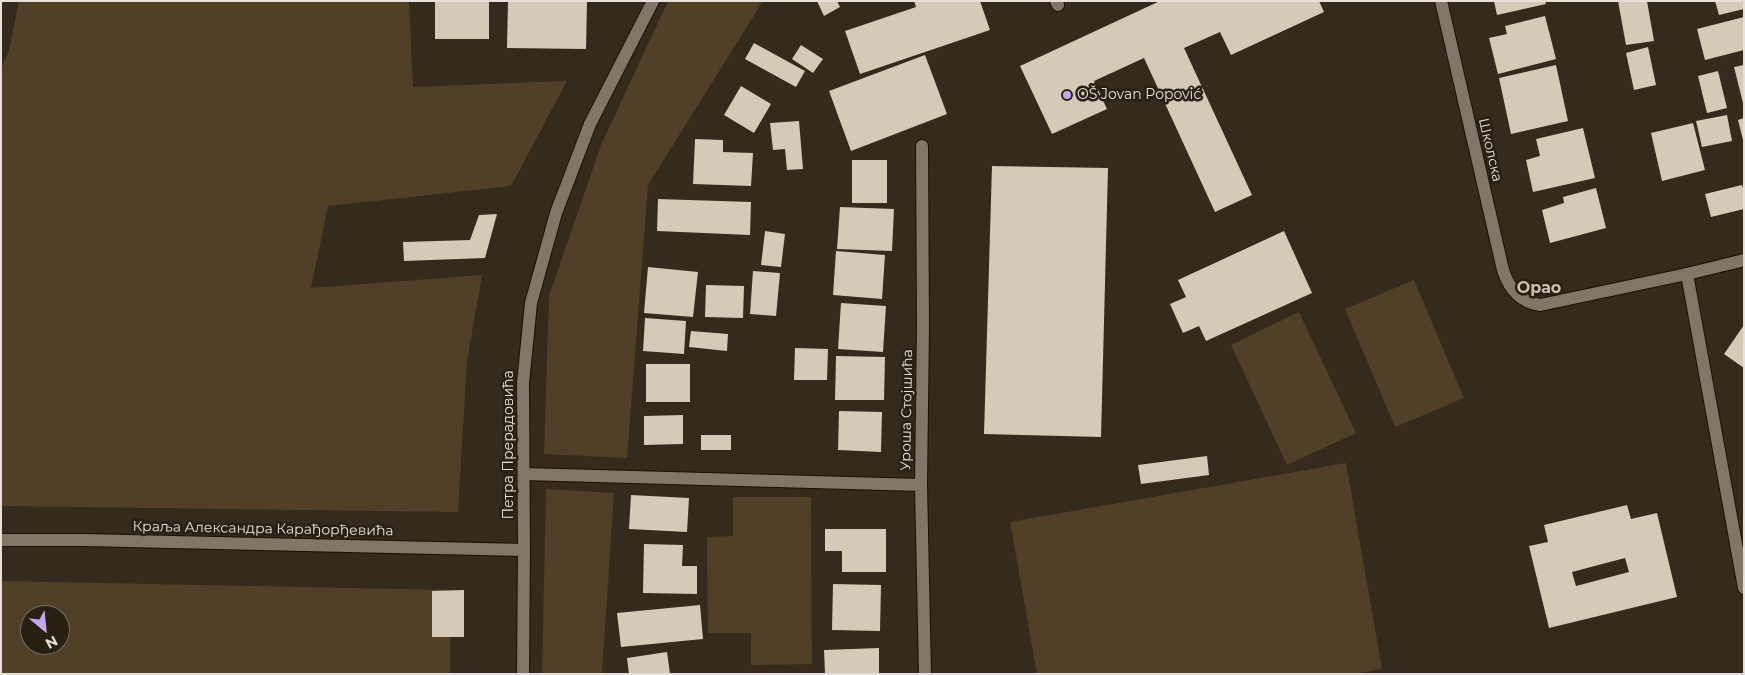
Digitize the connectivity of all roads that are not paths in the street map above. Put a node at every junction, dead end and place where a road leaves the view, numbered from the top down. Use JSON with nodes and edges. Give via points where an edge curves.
{"nodes":[{"id":1,"x":653,"y":1,"type":"edge"},
{"id":2,"x":1440,"y":1,"type":"edge"},
{"id":3,"x":922,"y":146,"type":"dead end"},
{"id":4,"x":1744,"y":260,"type":"edge"},
{"id":5,"x":1687,"y":274,"type":"junction"},
{"id":6,"x":524,"y":474,"type":"junction"},
{"id":7,"x":921,"y":485,"type":"junction"},
{"id":8,"x":1,"y":540,"type":"edge"},
{"id":9,"x":524,"y":550,"type":"junction"},
{"id":10,"x":1744,"y":588,"type":"edge"},
{"id":11,"x":523,"y":674,"type":"edge"},
{"id":12,"x":925,"y":674,"type":"edge"}],
"edges":[{"from":1,"to":6,"type":"street","name":"Петра Прерадовића","via":[[590,124],[556,213],[531,303],[523,383]]},
{"from":2,"to":5,"type":"street","name":"Школска","via":[[1507,282],[1523,299],[1540,305]]},
{"from":3,"to":7,"type":"street","name":"Уроша Стојшића"},
{"from":4,"to":5,"type":"street"},
{"from":5,"to":10,"type":"street"},
{"from":6,"to":7,"type":"street"},
{"from":6,"to":9,"type":"street","name":"Петра Прерадовића"},
{"from":7,"to":12,"type":"street","name":"Уроша Стојшића"},
{"from":8,"to":9,"type":"street","name":"Краља Александра Карађорђевића"},
{"from":9,"to":11,"type":"street","name":"Петра Прерадовића"}]}
